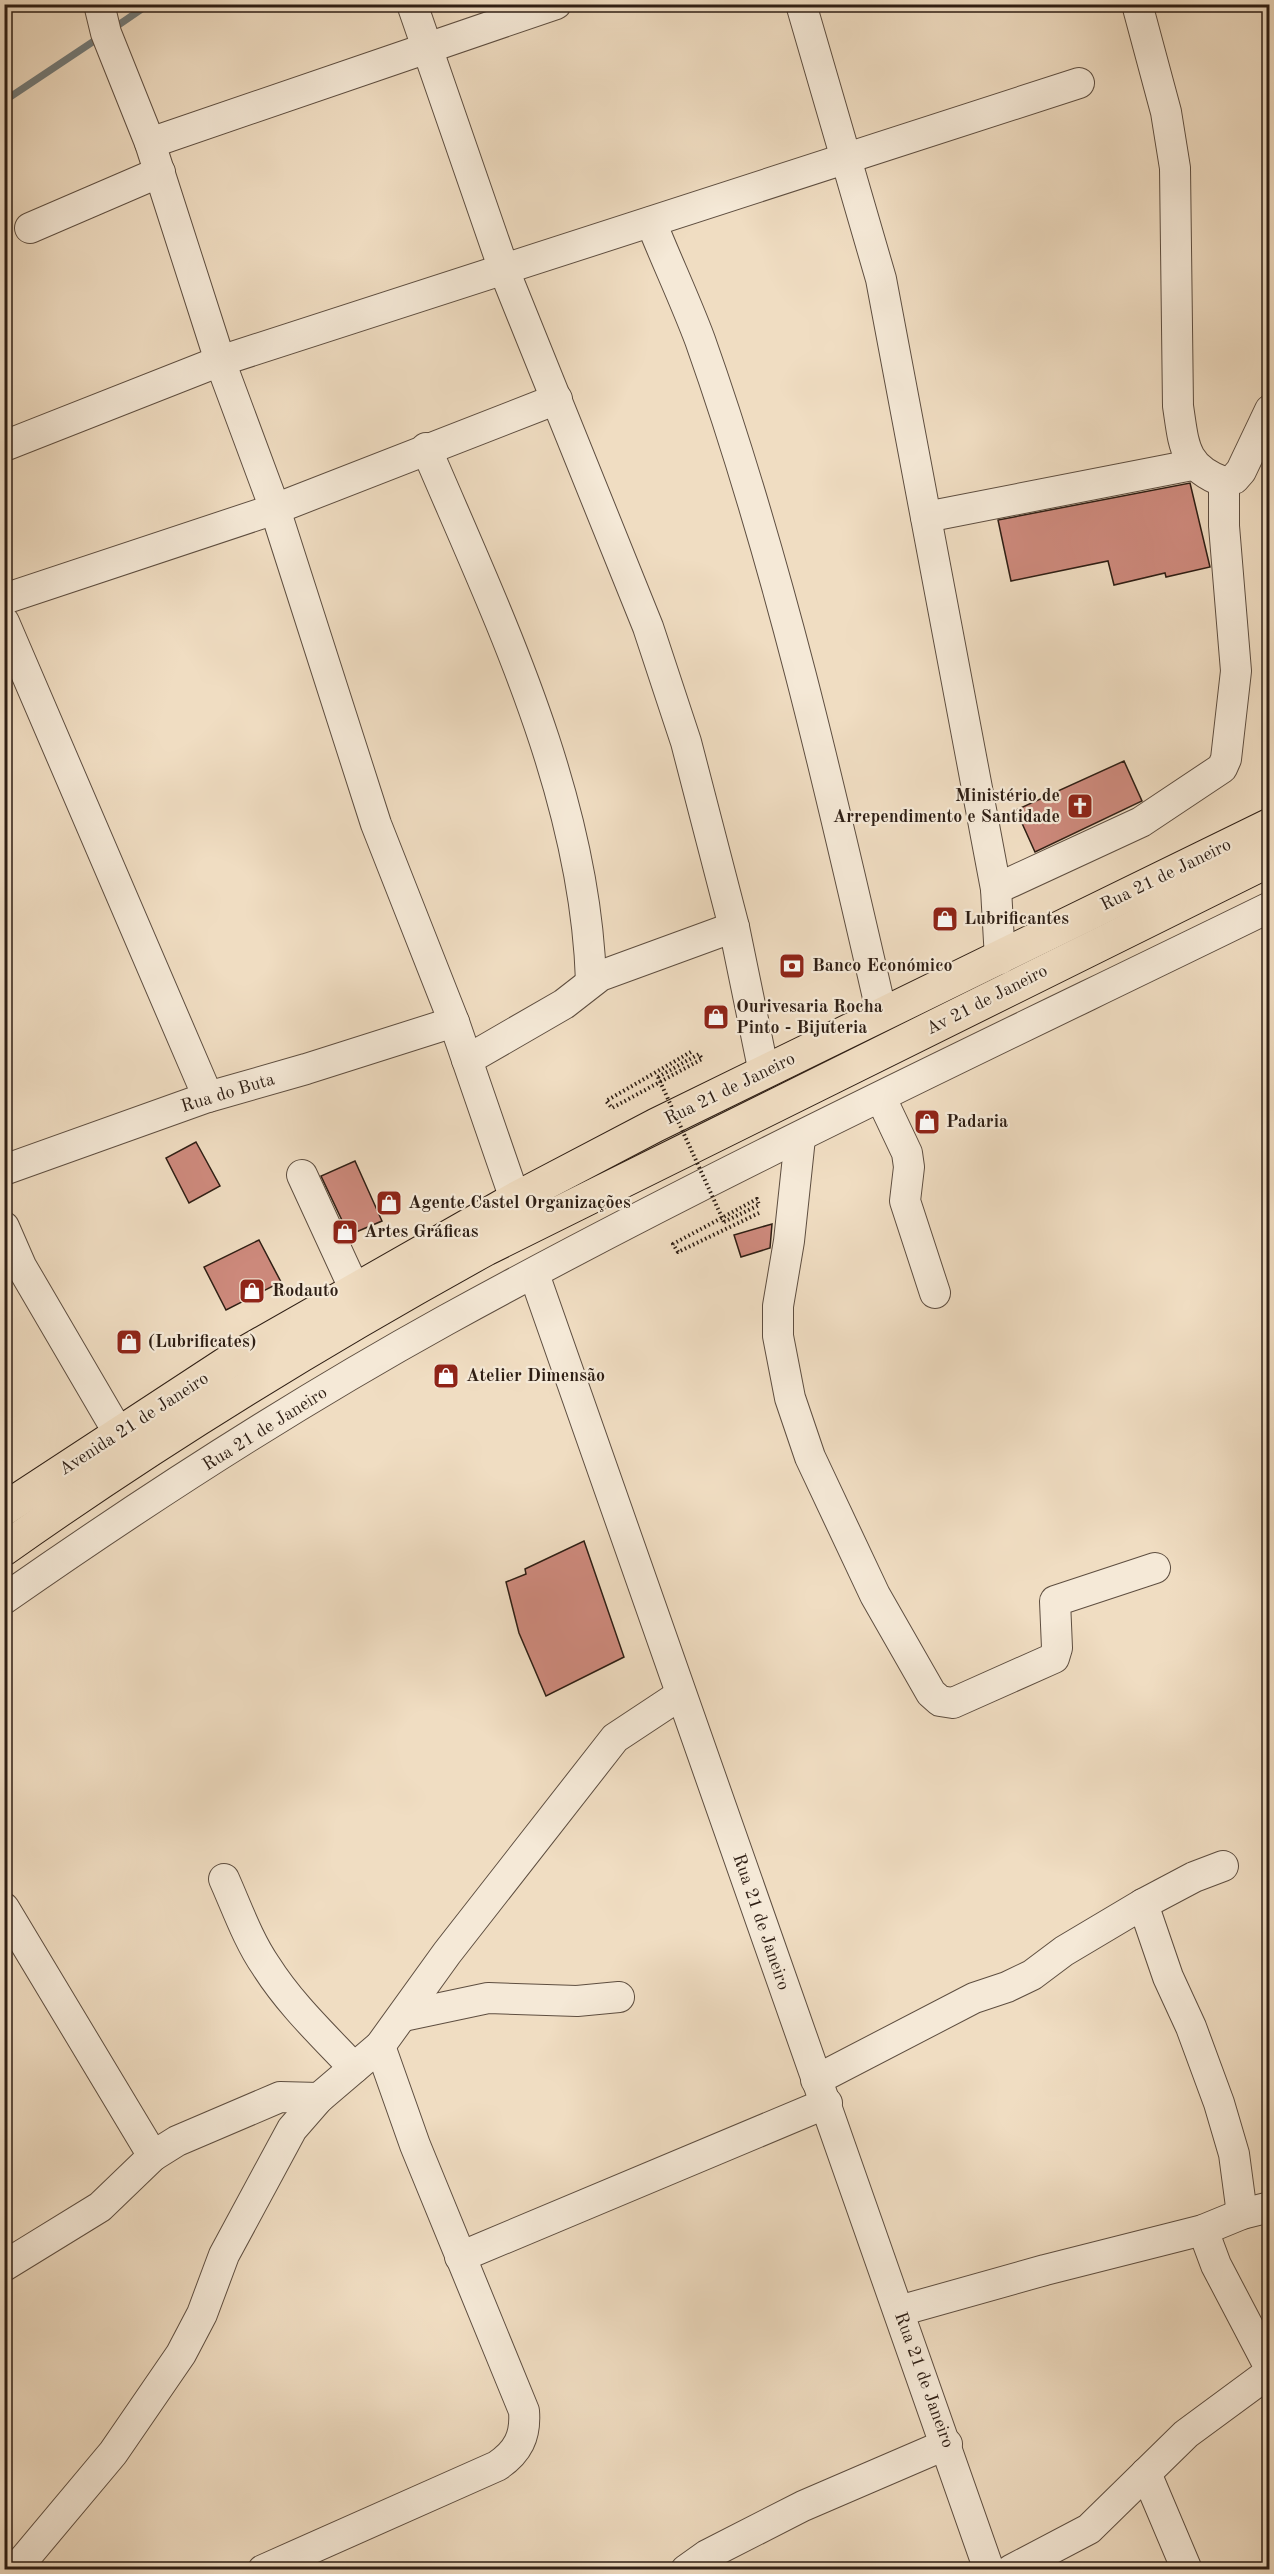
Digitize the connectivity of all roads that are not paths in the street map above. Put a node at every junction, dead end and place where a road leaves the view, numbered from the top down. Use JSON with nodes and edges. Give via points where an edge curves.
{"nodes":[{"id":1,"x":99,"y":4,"type":"edge"},
{"id":2,"x":412,"y":4,"type":"edge"},
{"id":3,"x":556,"y":4,"type":"edge"},
{"id":4,"x":801,"y":4,"type":"edge"},
{"id":5,"x":1137,"y":4,"type":"edge"},
{"id":6,"x":428,"y":50,"type":"junction"},
{"id":7,"x":1079,"y":83,"type":"dead end"},
{"id":8,"x":150,"y":143,"type":"junction"},
{"id":9,"x":844,"y":159,"type":"junction"},
{"id":10,"x":160,"y":172,"type":"junction"},
{"id":11,"x":651,"y":222,"type":"junction"},
{"id":12,"x":30,"y":228,"type":"dead end"},
{"id":13,"x":504,"y":270,"type":"junction"},
{"id":14,"x":220,"y":361,"type":"junction"},
{"id":15,"x":557,"y":399,"type":"junction"},
{"id":16,"x":1269,"y":410,"type":"edge"},
{"id":17,"x":4,"y":446,"type":"edge"},
{"id":18,"x":426,"y":448,"type":"junction"},
{"id":19,"x":1192,"y":465,"type":"junction"},
{"id":20,"x":1224,"y":482,"type":"junction"},
{"id":21,"x":274,"y":509,"type":"junction"},
{"id":22,"x":926,"y":518,"type":"junction"},
{"id":23,"x":4,"y":599,"type":"edge"},
{"id":24,"x":4,"y":622,"type":"edge"},
{"id":25,"x":1269,"y":825,"type":"edge"},
{"id":26,"x":1269,"y":860,"type":"edge"},
{"id":27,"x":996,"y":889,"type":"junction"},
{"id":28,"x":1269,"y":907,"type":"edge"},
{"id":29,"x":734,"y":927,"type":"junction"},
{"id":30,"x":1000,"y":959,"type":"junction"},
{"id":31,"x":591,"y":981,"type":"junction"},
{"id":32,"x":882,"y":1015,"type":"junction"},
{"id":33,"x":454,"y":1022,"type":"junction"},
{"id":34,"x":467,"y":1060,"type":"junction"},
{"id":35,"x":764,"y":1073,"type":"junction"},
{"id":36,"x":208,"y":1097,"type":"junction"},
{"id":37,"x":880,"y":1098,"type":"junction"},
{"id":38,"x":800,"y":1138,"type":"junction"},
{"id":39,"x":704,"y":1141,"type":"joint"},
{"id":40,"x":4,"y":1170,"type":"edge"},
{"id":41,"x":302,"y":1175,"type":"dead end"},
{"id":42,"x":515,"y":1199,"type":"junction"},
{"id":43,"x":4,"y":1227,"type":"edge"},
{"id":44,"x":486,"y":1249,"type":"joint"},
{"id":45,"x":534,"y":1274,"type":"junction"},
{"id":46,"x":354,"y":1288,"type":"junction"},
{"id":47,"x":935,"y":1293,"type":"dead end"},
{"id":48,"x":118,"y":1432,"type":"junction"},
{"id":49,"x":6,"y":1505,"type":"edge"},
{"id":50,"x":4,"y":1550,"type":"edge"},
{"id":51,"x":1155,"y":1568,"type":"dead end"},
{"id":52,"x":4,"y":1599,"type":"edge"},
{"id":53,"x":680,"y":1695,"type":"junction"},
{"id":54,"x":1223,"y":1866,"type":"dead end"},
{"id":55,"x":224,"y":1878,"type":"dead end"},
{"id":56,"x":1143,"y":1904,"type":"junction"},
{"id":57,"x":4,"y":1908,"type":"edge"},
{"id":58,"x":620,"y":1997,"type":"dead end"},
{"id":59,"x":403,"y":2016,"type":"junction"},
{"id":60,"x":380,"y":2046,"type":"junction"},
{"id":61,"x":354,"y":2068,"type":"junction"},
{"id":62,"x":821,"y":2091,"type":"junction"},
{"id":63,"x":319,"y":2098,"type":"junction"},
{"id":64,"x":153,"y":2156,"type":"junction"},
{"id":65,"x":1256,"y":2211,"type":"edge"},
{"id":66,"x":1203,"y":2230,"type":"junction"},
{"id":67,"x":460,"y":2257,"type":"junction"},
{"id":68,"x":4,"y":2266,"type":"edge"},
{"id":69,"x":899,"y":2311,"type":"junction"},
{"id":70,"x":1269,"y":2370,"type":"edge"},
{"id":71,"x":947,"y":2444,"type":"junction"},
{"id":72,"x":1146,"y":2473,"type":"junction"},
{"id":73,"x":15,"y":2570,"type":"edge"},
{"id":74,"x":262,"y":2570,"type":"edge"},
{"id":75,"x":686,"y":2570,"type":"edge"},
{"id":76,"x":989,"y":2570,"type":"edge"},
{"id":77,"x":1011,"y":2570,"type":"edge"},
{"id":78,"x":1187,"y":2570,"type":"edge"}],
"edges":[{"from":1,"to":8,"type":"street","via":[[106,33]]},
{"from":2,"to":6,"type":"street"},
{"from":3,"to":6,"type":"street"},
{"from":4,"to":9,"type":"street"},
{"from":5,"to":19,"type":"street","via":[[1163,102],[1175,168],[1178,406]]},
{"from":6,"to":8,"type":"street"},
{"from":6,"to":13,"type":"street"},
{"from":7,"to":9,"type":"street"},
{"from":8,"to":10,"type":"street"},
{"from":9,"to":11,"type":"street"},
{"from":9,"to":22,"type":"street","via":[[881,279]]},
{"from":10,"to":12,"type":"street"},
{"from":10,"to":14,"type":"street"},
{"from":11,"to":13,"type":"street"},
{"from":11,"to":32,"type":"street","via":[[699,339],[779,594]]},
{"from":13,"to":14,"type":"street"},
{"from":13,"to":15,"type":"street"},
{"from":14,"to":17,"type":"street"},
{"from":14,"to":21,"type":"street"},
{"from":15,"to":18,"type":"street"},
{"from":15,"to":29,"type":"street","via":[[648,627],[686,742]]},
{"from":16,"to":20,"type":"street","via":[[1241,471]]},
{"from":18,"to":21,"type":"street"},
{"from":18,"to":31,"type":"street","via":[[516,664],[551,764],[582,893]]},
{"from":19,"to":20,"type":"street"},
{"from":19,"to":22,"type":"street"},
{"from":20,"to":27,"type":"street","via":[[1236,671],[1222,768],[1141,822]]},
{"from":21,"to":23,"type":"street"},
{"from":21,"to":33,"type":"street","via":[[376,824]]},
{"from":22,"to":27,"type":"street"},
{"from":24,"to":36,"type":"street"},
{"from":25,"to":30,"type":"main road","name":"Rua 21 de Janeiro"},
{"from":26,"to":39,"type":"main road","name":"Av 21 de Janeiro"},
{"from":27,"to":30,"type":"street"},
{"from":28,"to":37,"type":"street","name":"Rua 21 de Janeiro"},
{"from":29,"to":31,"type":"street"},
{"from":29,"to":35,"type":"street"},
{"from":30,"to":32,"type":"main road","name":"Rua 21 de Janeiro"},
{"from":31,"to":34,"type":"street","via":[[564,1004]]},
{"from":32,"to":35,"type":"main road","name":"Rua 21 de Janeiro"},
{"from":33,"to":34,"type":"street"},
{"from":33,"to":36,"type":"street","name":"Rua do Buta"},
{"from":34,"to":42,"type":"street"},
{"from":35,"to":42,"type":"main road","name":"Rua 21 de Janeiro"},
{"from":36,"to":40,"type":"street","name":"Rua do Buta"},
{"from":37,"to":38,"type":"street","name":"Rua 21 de Janeiro"},
{"from":37,"to":47,"type":"street","via":[[907,1153],[905,1201]]},
{"from":38,"to":45,"type":"street","name":"Rua 21 de Janeiro"},
{"from":38,"to":51,"type":"street","via":[[778,1306],[778,1336],[790,1398],[810,1457],[875,1595],[931,1693],[940,1701],[953,1703],[1054,1658],[1055,1601]]},
{"from":39,"to":44,"type":"main road","name":"Rua 21 de Janeiro"},
{"from":41,"to":46,"type":"street"},
{"from":42,"to":46,"type":"main road","name":"Avenida 21 de Janeiro"},
{"from":43,"to":48,"type":"street","via":[[21,1266]]},
{"from":44,"to":50,"type":"main road","name":"Avenida 21 de Janeiro","via":[[187,1426]]},
{"from":45,"to":52,"type":"street","name":"Rua 21 de Janeiro","via":[[325,1392],[180,1481]]},
{"from":45,"to":53,"type":"street","name":"Rua 21 de Janeiro"},
{"from":46,"to":48,"type":"main road","name":"Avenida 21 de Janeiro"},
{"from":48,"to":49,"type":"main road","name":"Avenida 21 de Janeiro"},
{"from":53,"to":59,"type":"street","via":[[624,1730],[606,1748]]},
{"from":53,"to":62,"type":"street","name":"Rua 21 de Janeiro"},
{"from":54,"to":56,"type":"street"},
{"from":55,"to":61,"type":"street","via":[[266,1967]]},
{"from":56,"to":62,"type":"street","via":[[1032,1975],[974,1998]]},
{"from":56,"to":65,"type":"street"},
{"from":57,"to":64,"type":"street"},
{"from":58,"to":59,"type":"street","via":[[577,2001],[488,1998]]},
{"from":59,"to":60,"type":"street"},
{"from":60,"to":61,"type":"street"},
{"from":60,"to":67,"type":"street"},
{"from":61,"to":63,"type":"street"},
{"from":62,"to":67,"type":"street"},
{"from":62,"to":69,"type":"street","name":"Rua 21 de Janeiro"},
{"from":63,"to":64,"type":"street","via":[[288,2096],[256,2105]]},
{"from":63,"to":73,"type":"street","via":[[284,2141],[224,2255],[202,2314],[181,2354],[113,2453]]},
{"from":64,"to":68,"type":"street","via":[[100,2207]]},
{"from":65,"to":66,"type":"street"},
{"from":66,"to":69,"type":"street"},
{"from":66,"to":70,"type":"street","via":[[1216,2265]]},
{"from":67,"to":74,"type":"street","via":[[524,2411],[518,2448],[498,2466]]},
{"from":69,"to":71,"type":"street","name":"Rua 21 de Janeiro"},
{"from":70,"to":72,"type":"street","via":[[1214,2411]]},
{"from":71,"to":75,"type":"street","via":[[803,2506],[707,2555]]},
{"from":71,"to":76,"type":"street","name":"Rua 21 de Janeiro"},
{"from":72,"to":77,"type":"street","via":[[1089,2529]]},
{"from":72,"to":78,"type":"street"}]}
